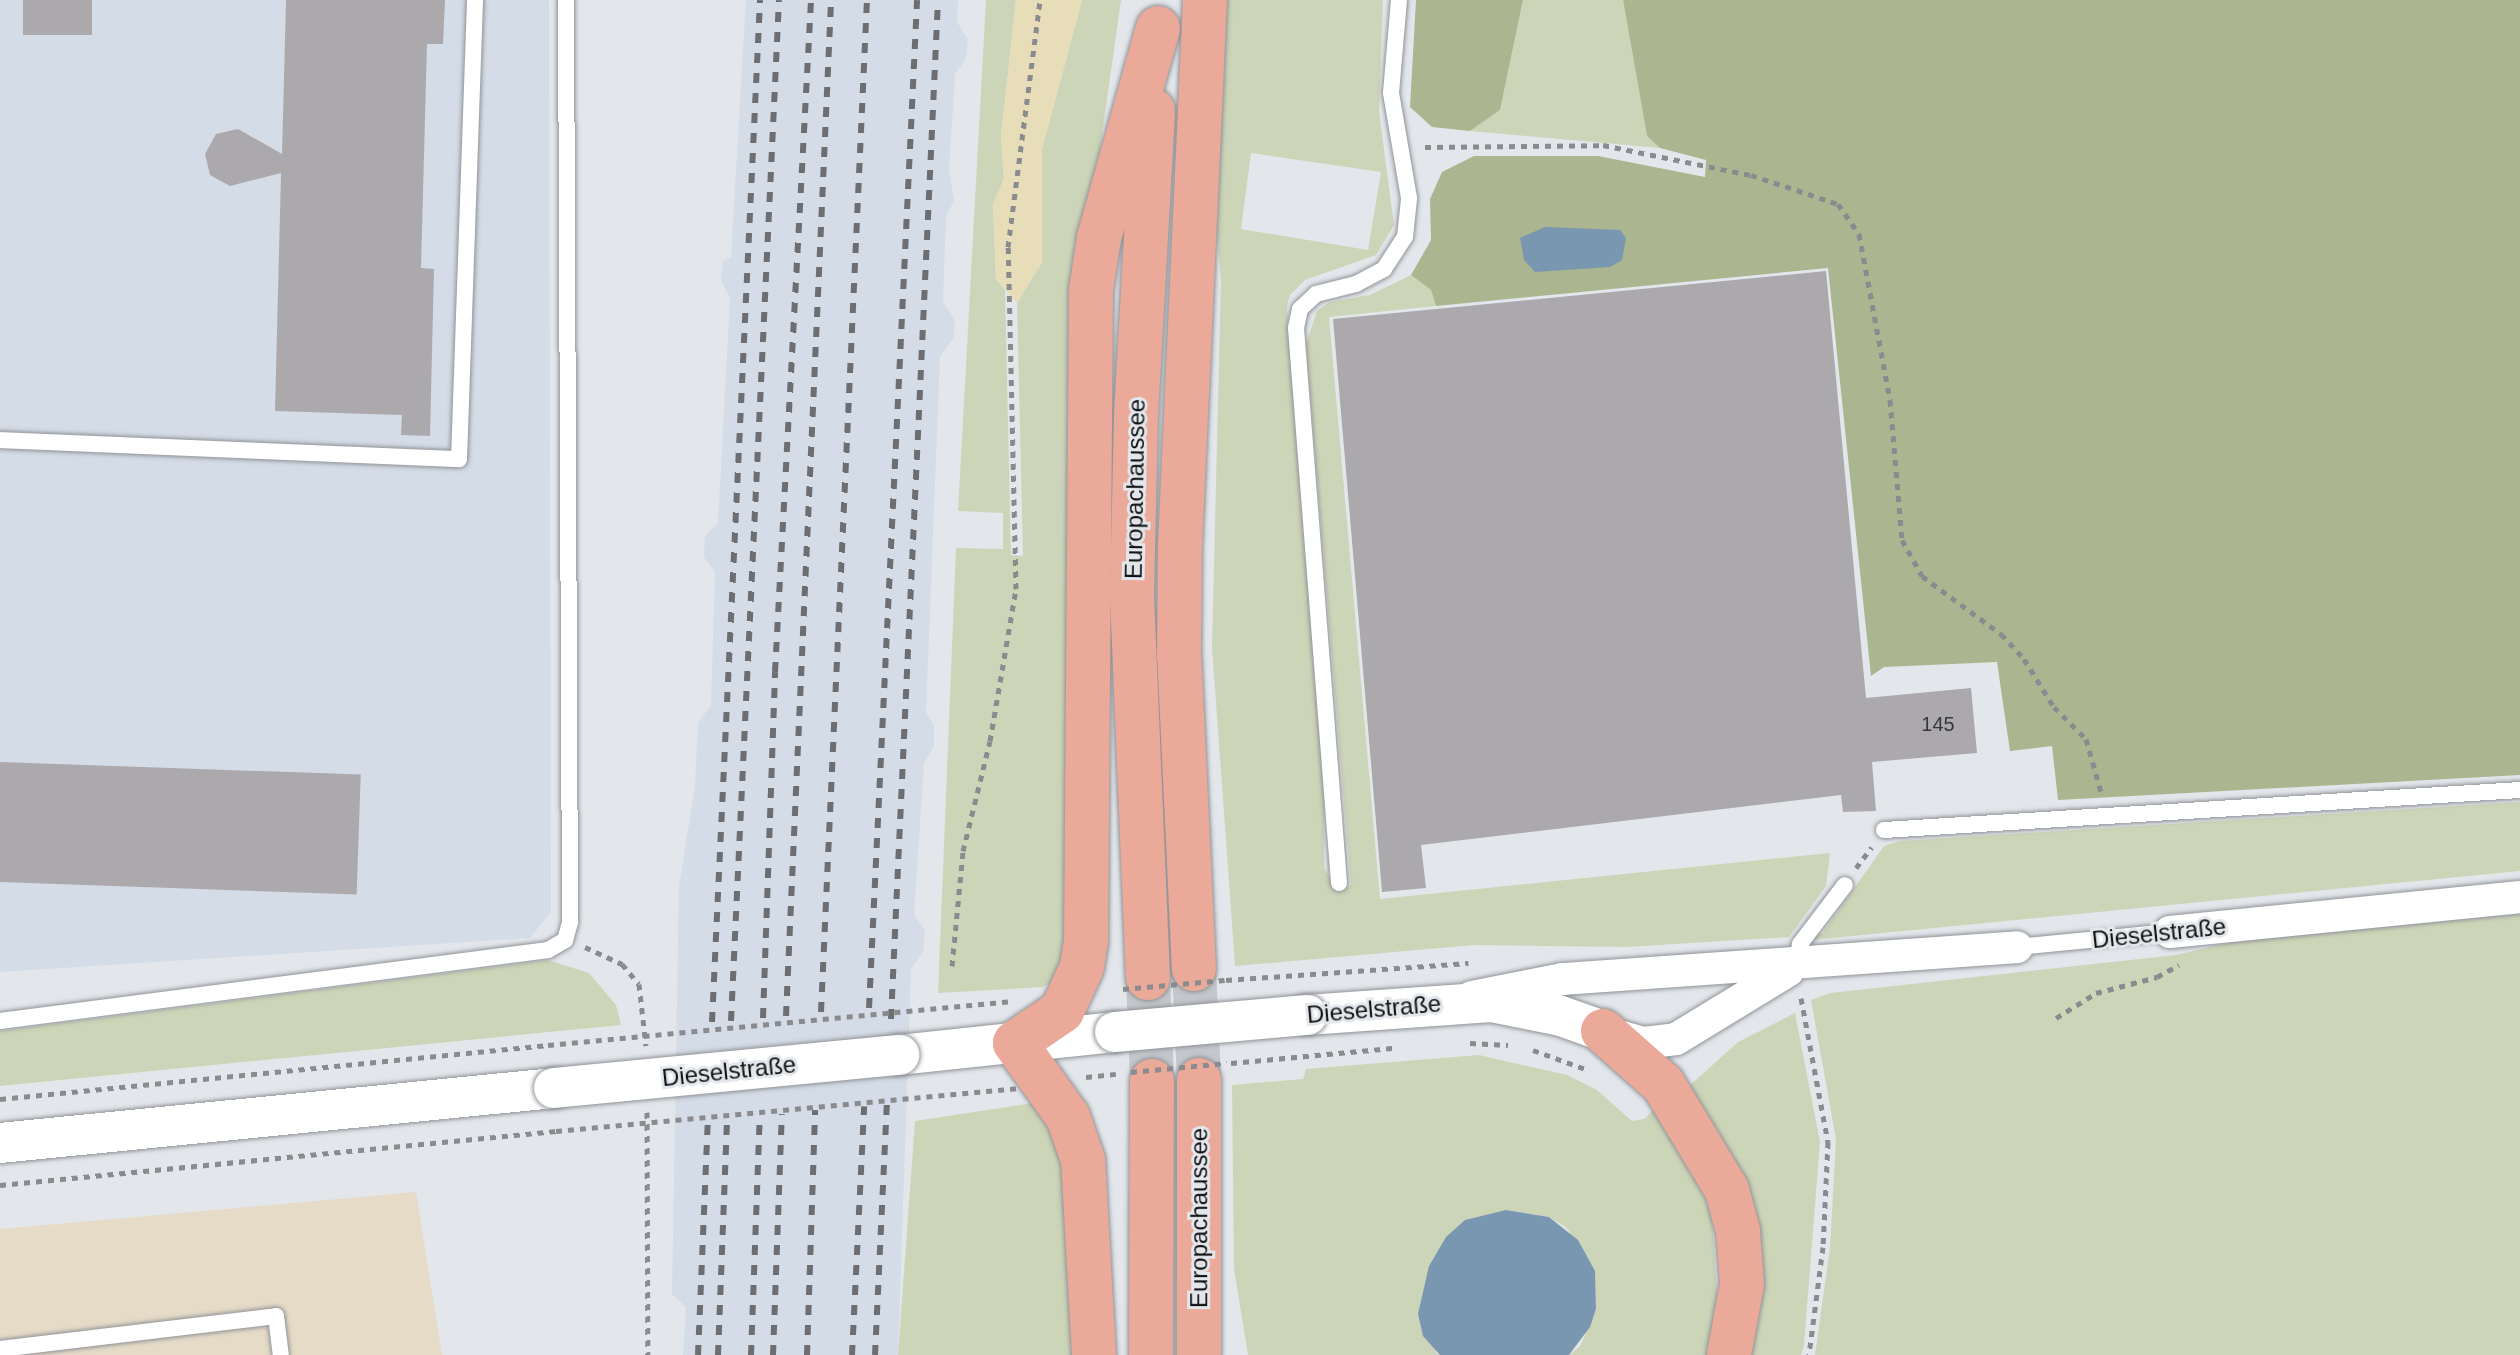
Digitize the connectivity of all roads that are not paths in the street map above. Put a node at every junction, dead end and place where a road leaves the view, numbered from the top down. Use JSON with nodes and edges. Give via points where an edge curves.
{"nodes":[{"id":1,"x":475,"y":0,"type":"edge"},
{"id":2,"x":566,"y":0,"type":"edge"},
{"id":3,"x":1205,"y":0,"type":"edge"},
{"id":4,"x":1399,"y":0,"type":"edge"},
{"id":5,"x":1158,"y":14,"type":"edge"},
{"id":6,"x":0,"y":440,"type":"edge"},
{"id":7,"x":2520,"y":790,"type":"edge"},
{"id":8,"x":1884,"y":830,"type":"road end"},
{"id":9,"x":1339,"y":883,"type":"dead end"},
{"id":10,"x":1845,"y":885,"type":"road end"},
{"id":11,"x":2520,"y":897,"type":"edge"},
{"id":12,"x":2170,"y":932,"type":"joint"},
{"id":13,"x":2017,"y":947,"type":"joint"},
{"id":14,"x":1798,"y":965,"type":"junction"},
{"id":15,"x":1194,"y":969,"type":"tunnel mouth"},
{"id":16,"x":1136,"y":984,"type":"tunnel mouth"},
{"id":17,"x":1458,"y":1002,"type":"junction"},
{"id":18,"x":0,"y":1021,"type":"edge"},
{"id":19,"x":1014,"y":1022,"type":"junction"},
{"id":20,"x":1603,"y":1031,"type":"junction"},
{"id":21,"x":1141,"y":1076,"type":"tunnel mouth"},
{"id":22,"x":1199,"y":1080,"type":"tunnel mouth"},
{"id":23,"x":0,"y":1143,"type":"edge"},
{"id":24,"x":1199,"y":1281,"type":"junction"},
{"id":25,"x":0,"y":1349,"type":"edge"},
{"id":26,"x":281,"y":1355,"type":"edge"},
{"id":27,"x":1094,"y":1355,"type":"edge"},
{"id":28,"x":1151,"y":1355,"type":"edge"},
{"id":29,"x":1199,"y":1355,"type":"edge"},
{"id":30,"x":1228,"y":1355,"type":"edge"},
{"id":31,"x":1729,"y":1355,"type":"edge"}],
"edges":[{"from":1,"to":6,"type":"lane","via":[[459,459]]},
{"from":2,"to":18,"type":"lane","via":[[570,922],[565,940],[548,950]]},
{"from":3,"to":15,"type":"main road","name":"Europachaussee","via":[[1180,546],[1179,655]]},
{"from":4,"to":9,"type":"lane","via":[[1391,93],[1409,198],[1405,237],[1384,269],[1356,284],[1316,294],[1300,309],[1296,328]]},
{"from":5,"to":16,"type":"main road","name":"Europachaussee","via":[[1136,416]]},
{"from":5,"to":19,"type":"main road","via":[[1099,238],[1091,290],[1086,943],[1082,967],[1062,1011]]},
{"from":7,"to":8,"type":"lane"},
{"from":10,"to":14,"type":"lane","via":[[1800,944]]},
{"from":11,"to":12,"type":"street","name":"Dieselstraße"},
{"from":12,"to":13,"type":"lane","name":"Dieselstraße"},
{"from":13,"to":14,"type":"street","name":"Dieselstraße"},
{"from":14,"to":17,"type":"street","name":"Dieselstraße","via":[[1563,979]]},
{"from":14,"to":20,"type":"street","name":"Dieselstraße","via":[[1676,1039],[1644,1043]]},
{"from":17,"to":19,"type":"street","name":"Dieselstraße","bridge":true,"via":[[1115,1032]]},
{"from":17,"to":20,"type":"street","name":"Dieselstraße","via":[[1523,1006]]},
{"from":19,"to":23,"type":"street","name":"Dieselstraße","bridge":true,"via":[[554,1088]]},
{"from":19,"to":27,"type":"main road","via":[[1068,1117],[1083,1160]]},
{"from":20,"to":31,"type":"main road","via":[[1663,1084],[1727,1190],[1738,1231],[1742,1284]]},
{"from":21,"to":28,"type":"main road","name":"Europachaussee"},
{"from":22,"to":24,"type":"main road","name":"Europachaussee"},
{"from":24,"to":29,"type":"main road","name":"Europachaussee"},
{"from":24,"to":30,"type":"main road"},
{"from":25,"to":26,"type":"lane","via":[[276,1316]]}]}
